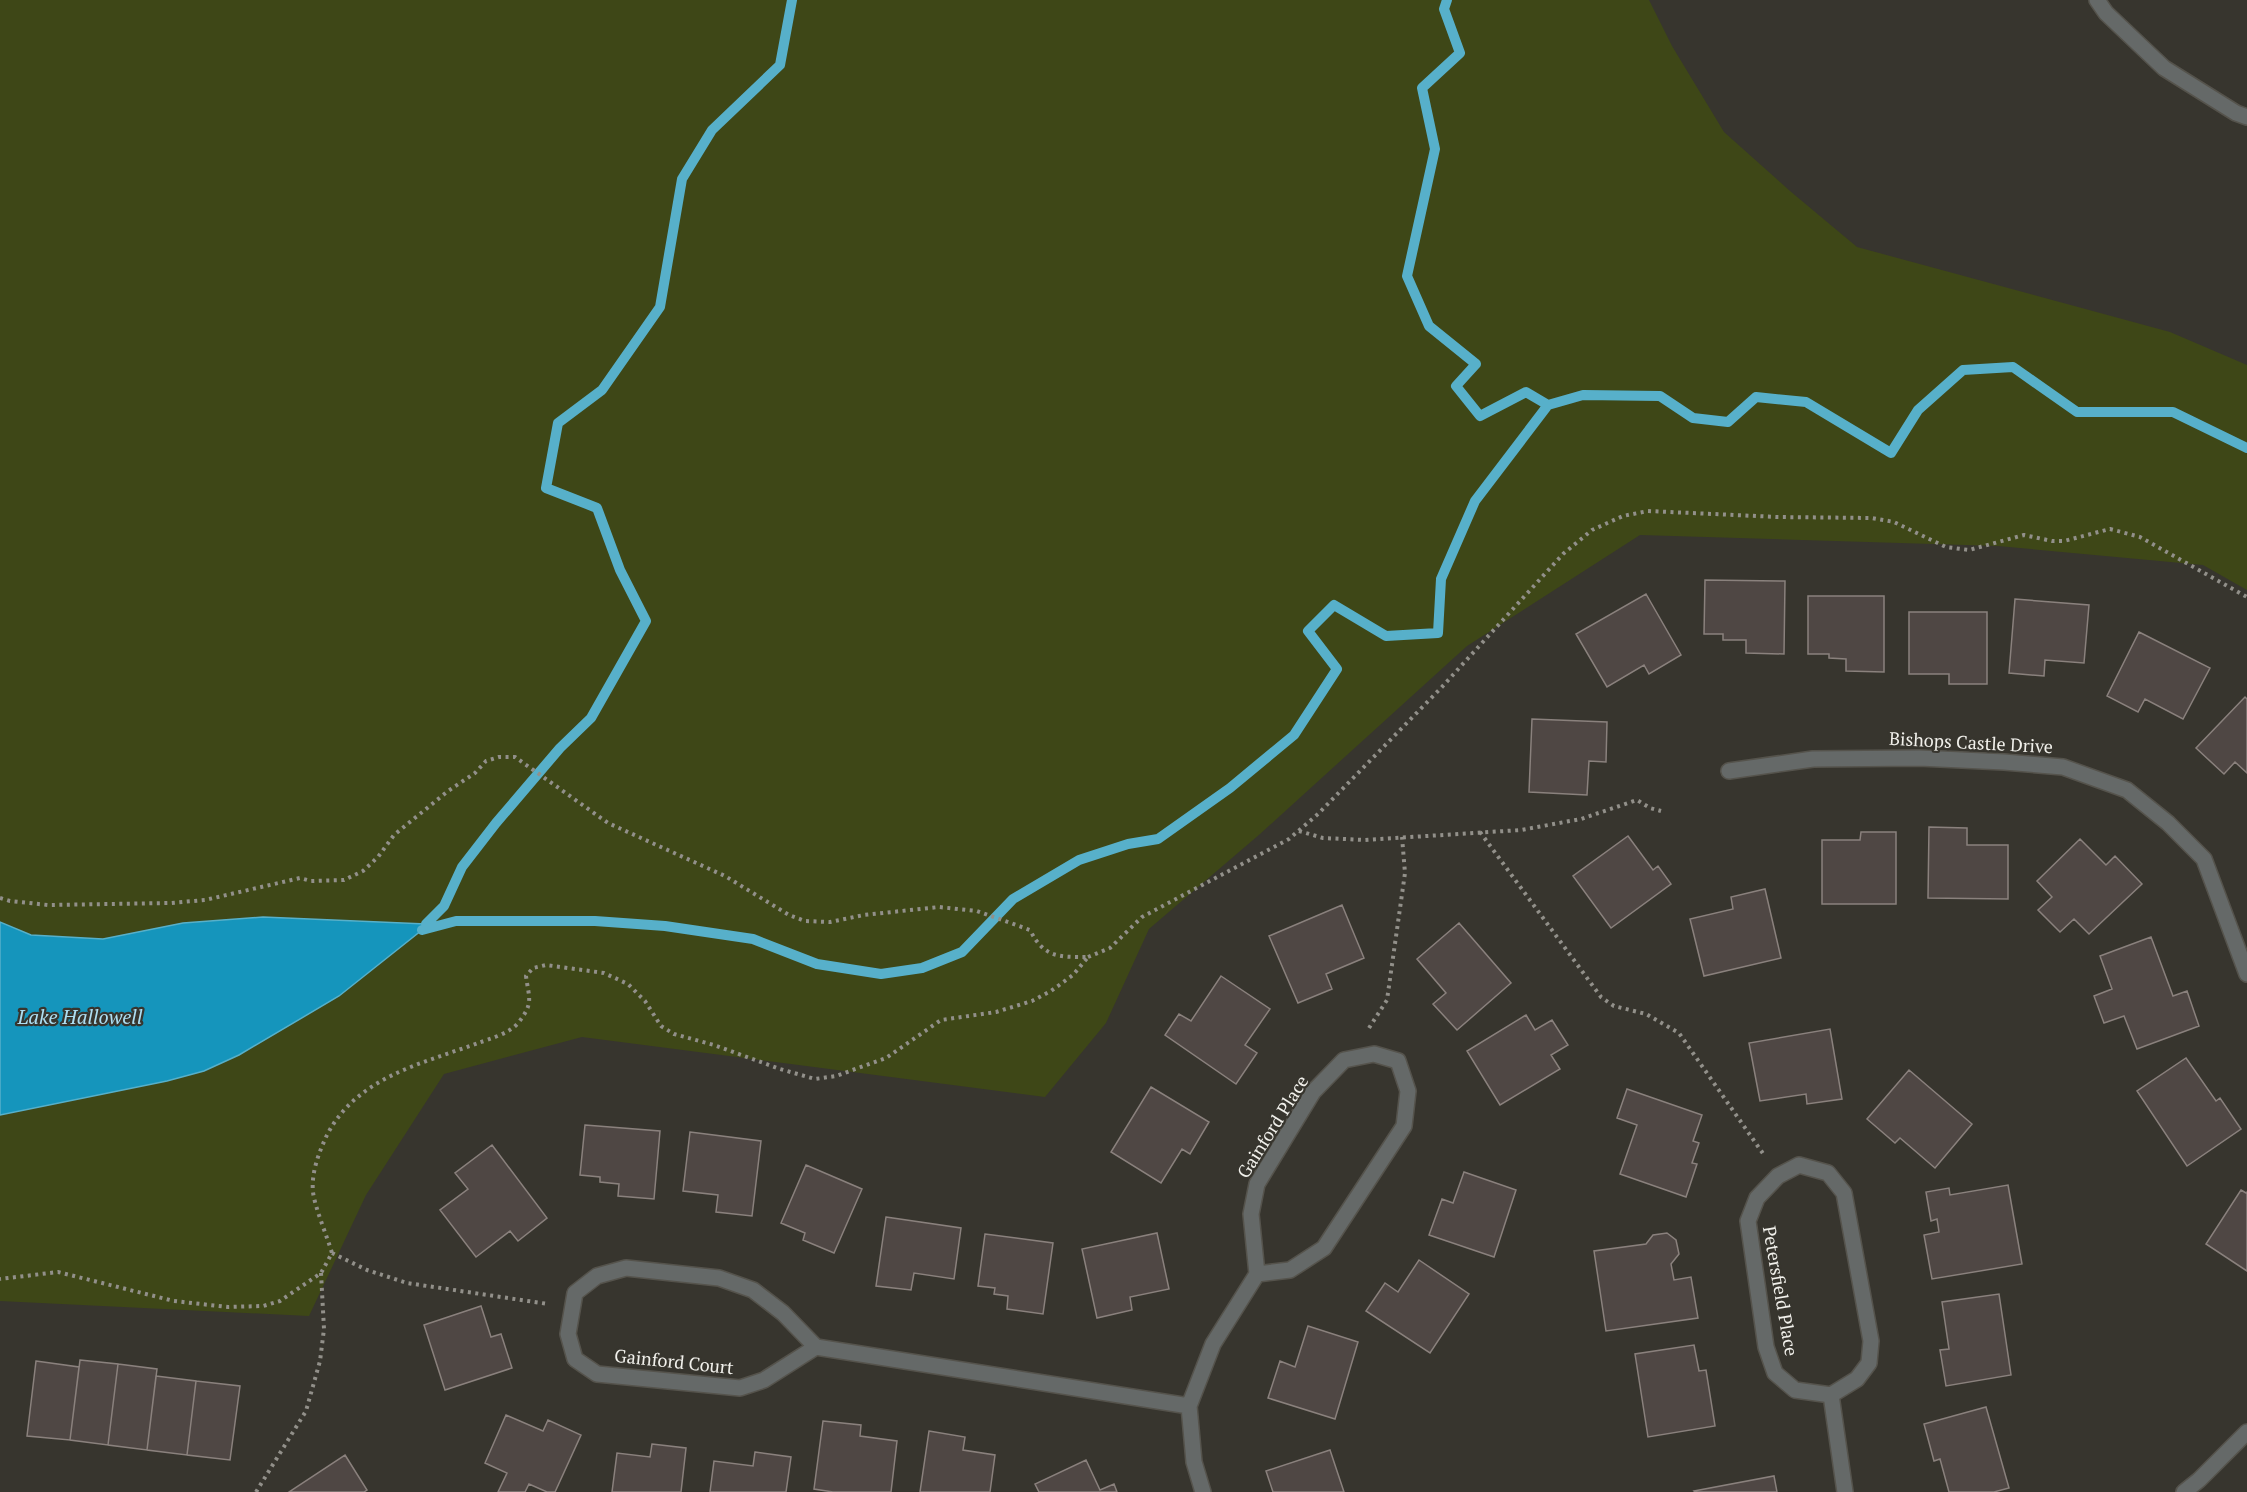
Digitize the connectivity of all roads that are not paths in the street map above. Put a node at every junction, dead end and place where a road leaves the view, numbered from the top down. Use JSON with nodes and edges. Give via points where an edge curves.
{"nodes":[{"id":1,"x":2097,"y":0,"type":"edge"},
{"id":2,"x":2247,"y":117,"type":"edge"},
{"id":3,"x":1729,"y":771,"type":"dead end"},
{"id":4,"x":2247,"y":974,"type":"edge"},
{"id":5,"x":1257,"y":1274,"type":"junction"},
{"id":6,"x":816,"y":1347,"type":"junction"},
{"id":7,"x":1831,"y":1395,"type":"junction"},
{"id":8,"x":1189,"y":1406,"type":"junction"},
{"id":9,"x":2247,"y":1432,"type":"edge"},
{"id":10,"x":1203,"y":1492,"type":"edge"},
{"id":11,"x":1845,"y":1492,"type":"edge"},
{"id":12,"x":2184,"y":1492,"type":"edge"}],
"edges":[{"from":1,"to":2,"type":"street","via":[[2164,68]]},
{"from":3,"to":4,"type":"street","name":"Bishops Castle Drive","via":[[1813,759],[2004,762],[2063,767],[2127,790],[2204,859]]},
{"from":5,"to":5,"type":"street","name":"Gainford Place","via":[[1290,1270],[1324,1248],[1404,1126],[1408,1091],[1398,1062],[1374,1054],[1344,1060],[1314,1092],[1257,1184],[1251,1215]]},
{"from":5,"to":8,"type":"street","via":[[1213,1344]]},
{"from":6,"to":6,"type":"street","name":"Gainford Court","via":[[783,1313],[753,1290],[719,1278],[626,1268],[597,1276],[575,1293],[568,1334],[575,1359],[597,1374],[740,1388],[764,1380]]},
{"from":6,"to":8,"type":"street"},
{"from":7,"to":7,"type":"street","name":"Petersfield Place","via":[[1857,1379],[1869,1363],[1871,1341],[1844,1193],[1828,1173],[1799,1165],[1778,1176],[1757,1198],[1748,1221],[1766,1347],[1775,1373],[1794,1390]]},
{"from":7,"to":11,"type":"street"},
{"from":8,"to":10,"type":"street","via":[[1194,1462]]},
{"from":9,"to":12,"type":"street"}]}
